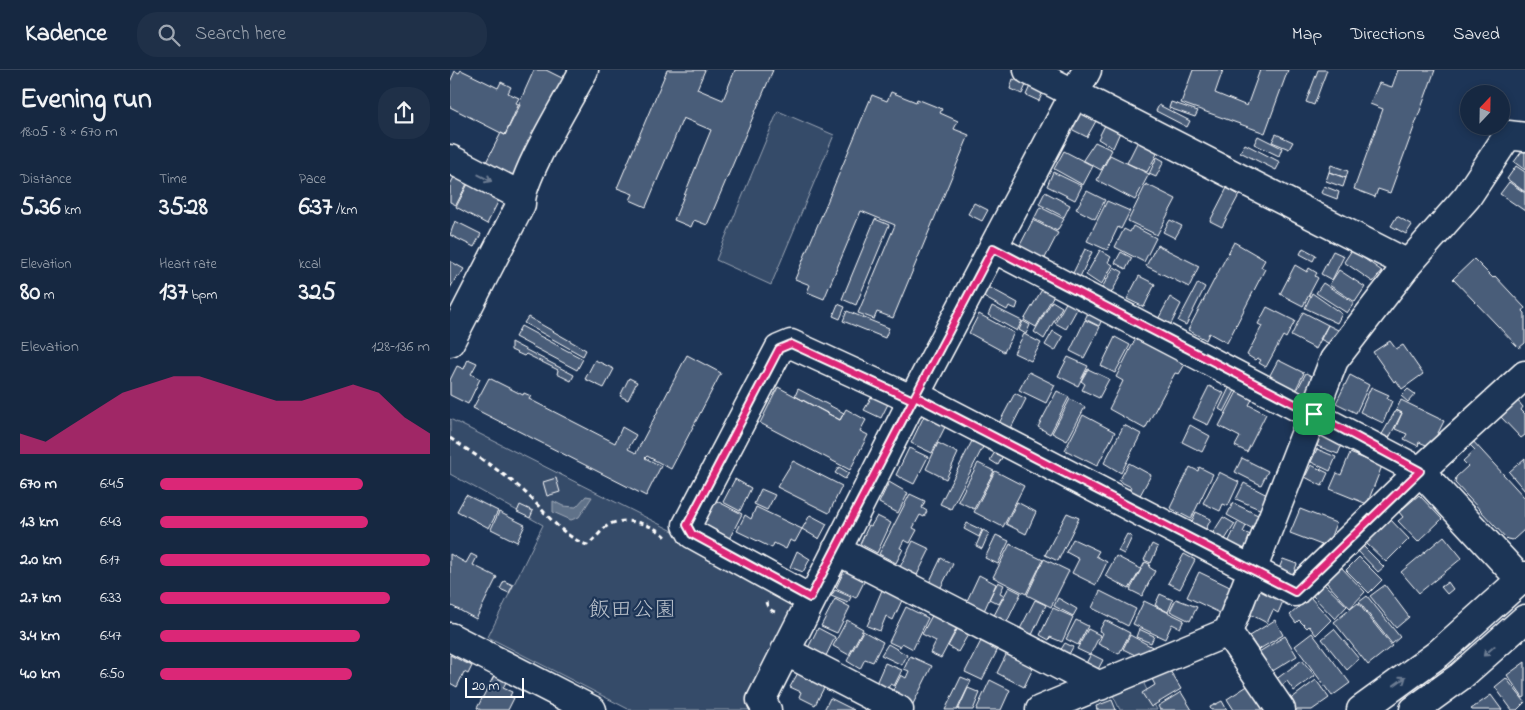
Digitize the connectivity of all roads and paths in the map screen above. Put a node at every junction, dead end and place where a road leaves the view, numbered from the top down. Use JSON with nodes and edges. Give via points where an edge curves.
{"nodes":[{"id":1,"x":584,"y":70,"type":"edge"},
{"id":2,"x":1028,"y":70,"type":"edge"},
{"id":3,"x":1080,"y":82,"type":"edge"},
{"id":4,"x":1525,"y":137,"type":"edge"},
{"id":5,"x":450,"y":159,"type":"edge"},
{"id":6,"x":521,"y":196,"type":"junction"},
{"id":7,"x":993,"y":248,"type":"junction"},
{"id":8,"x":1408,"y":264,"type":"junction"},
{"id":9,"x":450,"y":342,"type":"edge"},
{"id":10,"x":1525,"y":375,"type":"edge"},
{"id":11,"x":914,"y":398,"type":"junction"},
{"id":12,"x":1314,"y":414,"type":"junction"},
{"id":13,"x":450,"y":438,"type":"edge"},
{"id":14,"x":1420,"y":471,"type":"junction"},
{"id":15,"x":670,"y":541,"type":"dead end"},
{"id":16,"x":836,"y":550,"type":"junction"},
{"id":17,"x":1252,"y":568,"type":"junction"},
{"id":18,"x":1523,"y":578,"type":"edge"},
{"id":19,"x":810,"y":598,"type":"junction"},
{"id":20,"x":766,"y":599,"type":"dead end"},
{"id":21,"x":782,"y":610,"type":"dead end"},
{"id":22,"x":1525,"y":619,"type":"edge"},
{"id":23,"x":1228,"y":632,"type":"junction"},
{"id":24,"x":450,"y":637,"type":"edge"},
{"id":25,"x":785,"y":650,"type":"junction"},
{"id":26,"x":1100,"y":686,"type":"junction"},
{"id":27,"x":592,"y":710,"type":"edge"},
{"id":28,"x":767,"y":710,"type":"edge"},
{"id":29,"x":899,"y":710,"type":"edge"},
{"id":30,"x":1040,"y":710,"type":"edge"},
{"id":31,"x":1281,"y":710,"type":"edge"},
{"id":32,"x":1361,"y":710,"type":"edge"},
{"id":33,"x":1414,"y":710,"type":"edge"}],
"edges":[{"from":1,"to":6,"type":"main road","via":[[530,171]]},
{"from":2,"to":3,"type":"main road"},
{"from":3,"to":7,"type":"main road"},
{"from":3,"to":8,"type":"main road"},
{"from":4,"to":8,"type":"main road","via":[[1508,135],[1467,197]]},
{"from":5,"to":6,"type":"main road","one_way":true},
{"from":6,"to":9,"type":"main road","via":[[522,204]]},
{"from":7,"to":11,"type":"main road"},
{"from":7,"to":12,"type":"main road"},
{"from":8,"to":12,"type":"main road","via":[[1334,360]]},
{"from":10,"to":14,"type":"main road"},
{"from":11,"to":16,"type":"main road"},
{"from":11,"to":17,"type":"main road"},
{"from":11,"to":19,"type":"main road","via":[[791,344],[779,349],[687,525],[692,534]]},
{"from":12,"to":14,"type":"main road"},
{"from":12,"to":17,"type":"main road"},
{"from":13,"to":15,"type":"path","via":[[518,486],[551,520],[579,542],[587,545],[605,528],[622,522],[655,529]]},
{"from":14,"to":17,"type":"main road","via":[[1295,592]]},
{"from":14,"to":18,"type":"main road"},
{"from":16,"to":19,"type":"main road"},
{"from":16,"to":26,"type":"main road"},
{"from":17,"to":23,"type":"main road"},
{"from":32,"to":18,"type":"main road","one_way":true,"via":[[1438,654]]},
{"from":19,"to":25,"type":"main road"},
{"from":20,"to":21,"type":"path","via":[[773,611]]},
{"from":22,"to":33,"type":"main road","one_way":true,"via":[[1461,676]]},
{"from":23,"to":26,"type":"main road"},
{"from":23,"to":31,"type":"main road"},
{"from":24,"to":27,"type":"main road"},
{"from":25,"to":28,"type":"main road","via":[[761,700]]},
{"from":25,"to":29,"type":"main road"},
{"from":26,"to":30,"type":"main road"}]}
